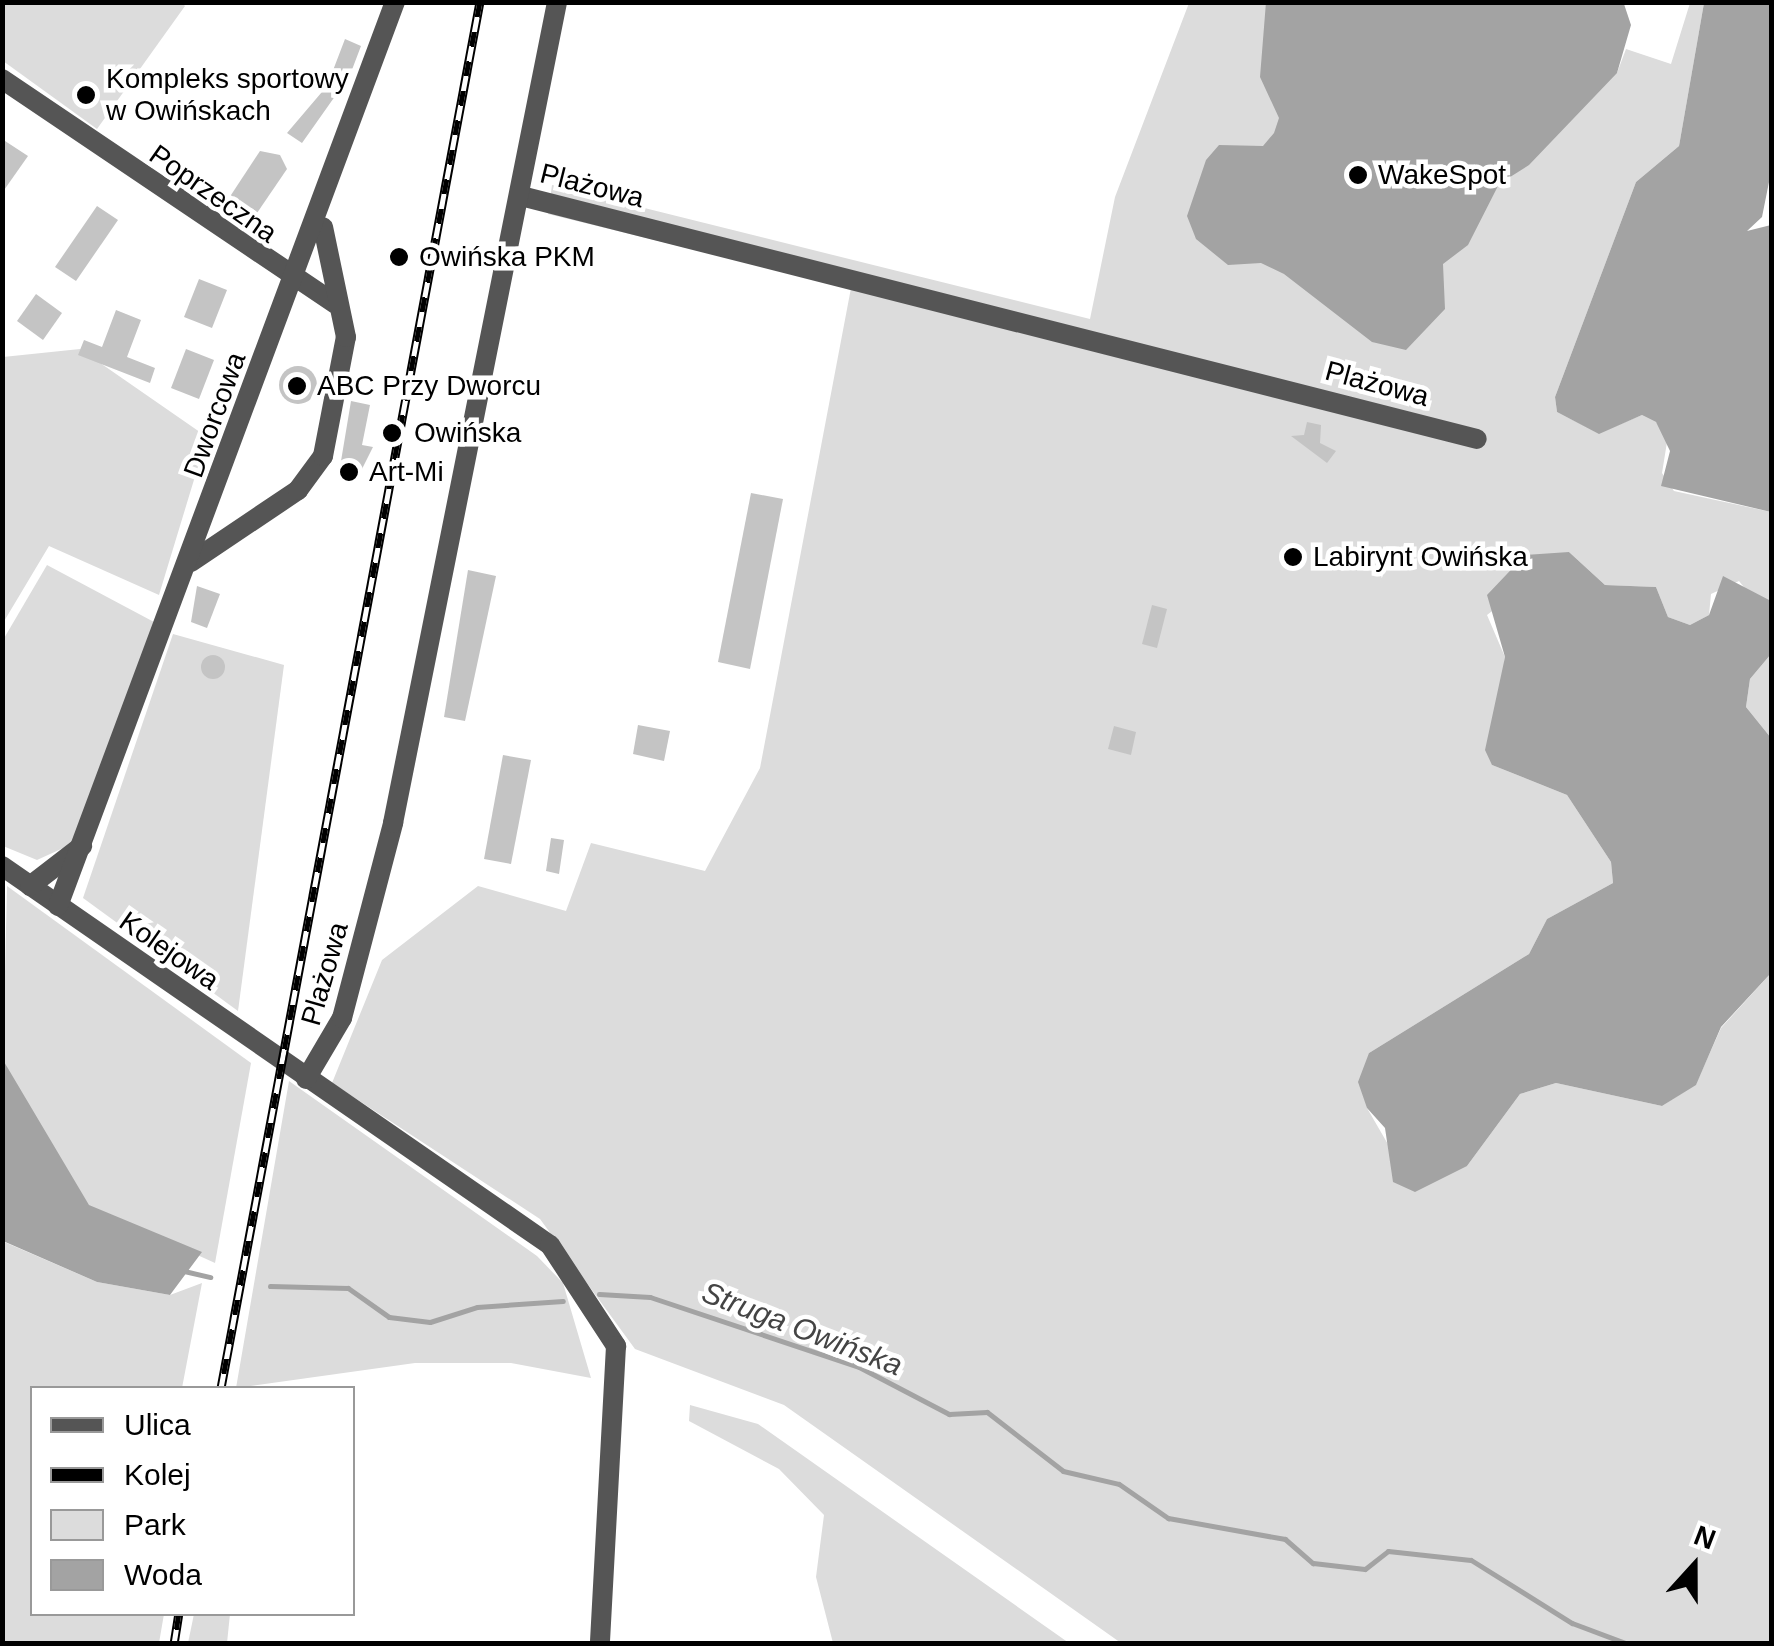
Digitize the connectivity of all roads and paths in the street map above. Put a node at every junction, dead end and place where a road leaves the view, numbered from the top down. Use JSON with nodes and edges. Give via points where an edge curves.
{"nodes":[{"id":1,"x":395,"y":2,"type":"edge"},
{"id":2,"x":557,"y":2,"type":"edge"},
{"id":3,"x":2,"y":79,"type":"edge"},
{"id":4,"x":521,"y":196,"type":"junction"},
{"id":5,"x":324,"y":210,"type":"junction"},
{"id":6,"x":295,"y":282,"type":"junction"},
{"id":7,"x":335,"y":304,"type":"junction"},
{"id":8,"x":284,"y":311,"type":"junction"},
{"id":9,"x":1477,"y":439,"type":"dead end"},
{"id":10,"x":210,"y":508,"type":"junction"},
{"id":11,"x":232,"y":529,"type":"junction"},
{"id":12,"x":186,"y":567,"type":"junction"},
{"id":13,"x":86,"y":841,"type":"junction"},
{"id":14,"x":2,"y":866,"type":"edge"},
{"id":15,"x":30,"y":886,"type":"junction"},
{"id":16,"x":58,"y":906,"type":"junction"},
{"id":17,"x":306,"y":1079,"type":"junction"},
{"id":18,"x":600,"y":1644,"type":"edge"}],
"edges":[{"from":1,"to":5,"type":"street","name":"Dworcowa"},
{"from":2,"to":4,"type":"street"},
{"from":3,"to":6,"type":"street","name":"Poprzeczna"},
{"from":4,"to":9,"type":"street","name":"Plażowa"},
{"from":4,"to":17,"type":"street","name":"Plażowa","via":[[374,899],[332,1046]]},
{"from":5,"to":6,"type":"street","name":"Dworcowa"},
{"from":5,"to":7,"type":"street","name":"Dworcowa"},
{"from":6,"to":7,"type":"street"},
{"from":6,"to":8,"type":"street","name":"Dworcowa"},
{"from":7,"to":8,"type":"street"},
{"from":7,"to":11,"type":"street","name":"Dworcowa","via":[[345,350],[323,456],[298,490]]},
{"from":8,"to":10,"type":"street","name":"Dworcowa"},
{"from":10,"to":11,"type":"street"},
{"from":10,"to":12,"type":"street","name":"Dworcowa"},
{"from":11,"to":12,"type":"street","name":"Dworcowa"},
{"from":12,"to":13,"type":"street","name":"Dworcowa"},
{"from":13,"to":15,"type":"street"},
{"from":13,"to":16,"type":"street","name":"Dworcowa"},
{"from":14,"to":15,"type":"street","name":"Kolejowa"},
{"from":15,"to":16,"type":"street","name":"Kolejowa"},
{"from":16,"to":17,"type":"street","name":"Kolejowa"},
{"from":17,"to":18,"type":"street","name":"Kolejowa","via":[[550,1246],[616,1346]]}]}
